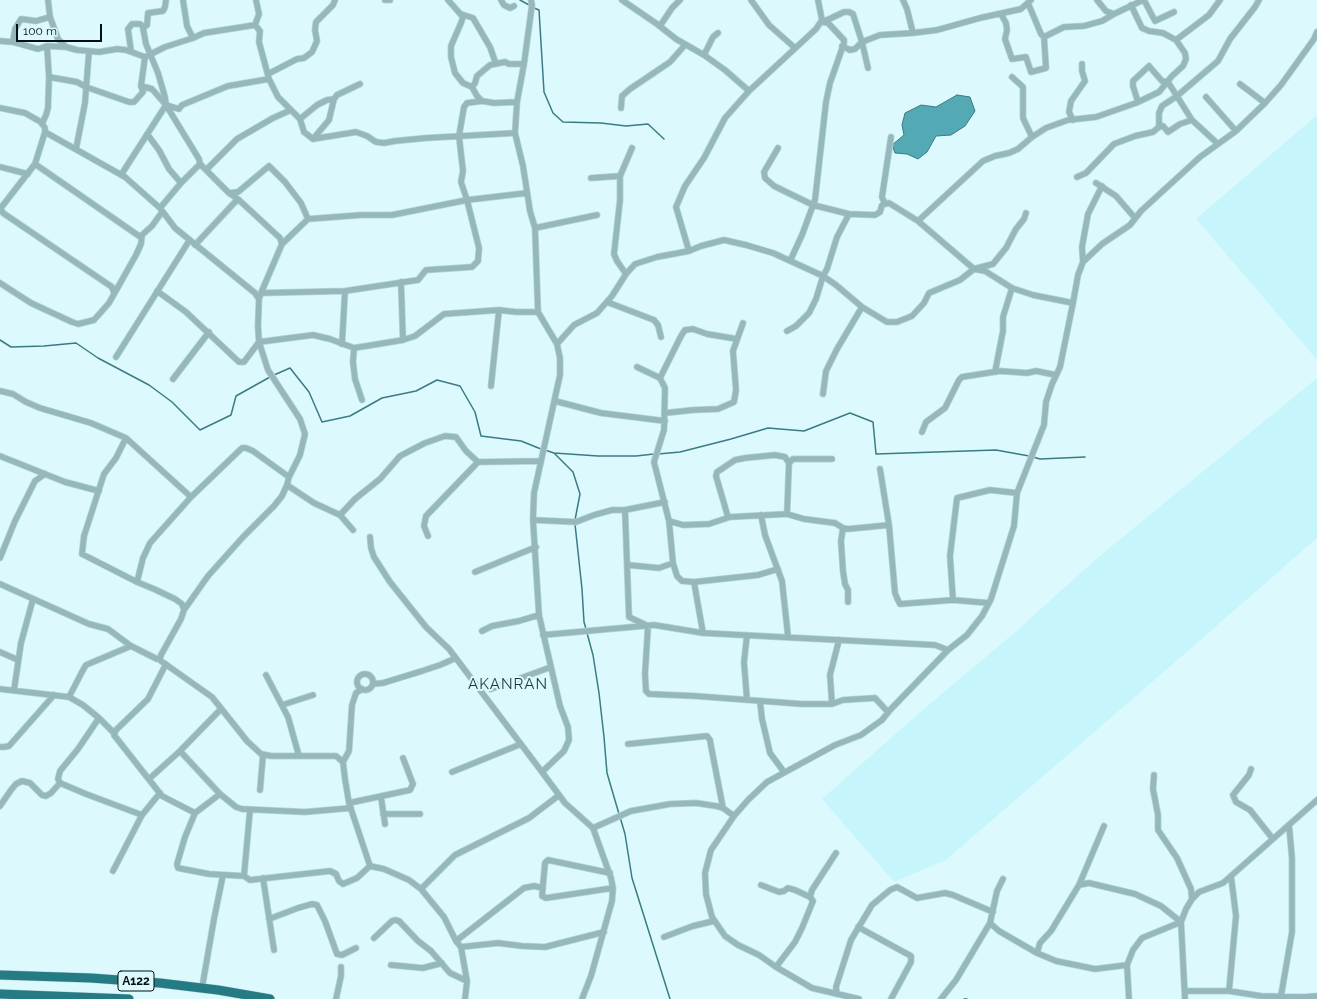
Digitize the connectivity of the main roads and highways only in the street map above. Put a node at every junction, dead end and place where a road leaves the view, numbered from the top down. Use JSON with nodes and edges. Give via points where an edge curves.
{"nodes":[{"id":1,"x":0,"y":975,"type":"edge"},
{"id":2,"x":0,"y":994,"type":"edge"},
{"id":3,"x":129,"y":999,"type":"edge"},
{"id":4,"x":270,"y":999,"type":"edge"}],
"edges":[{"from":1,"to":4,"type":"highway","number":"A122","via":[[160,983]]},
{"from":2,"to":3,"type":"highway","number":"A122"}]}
